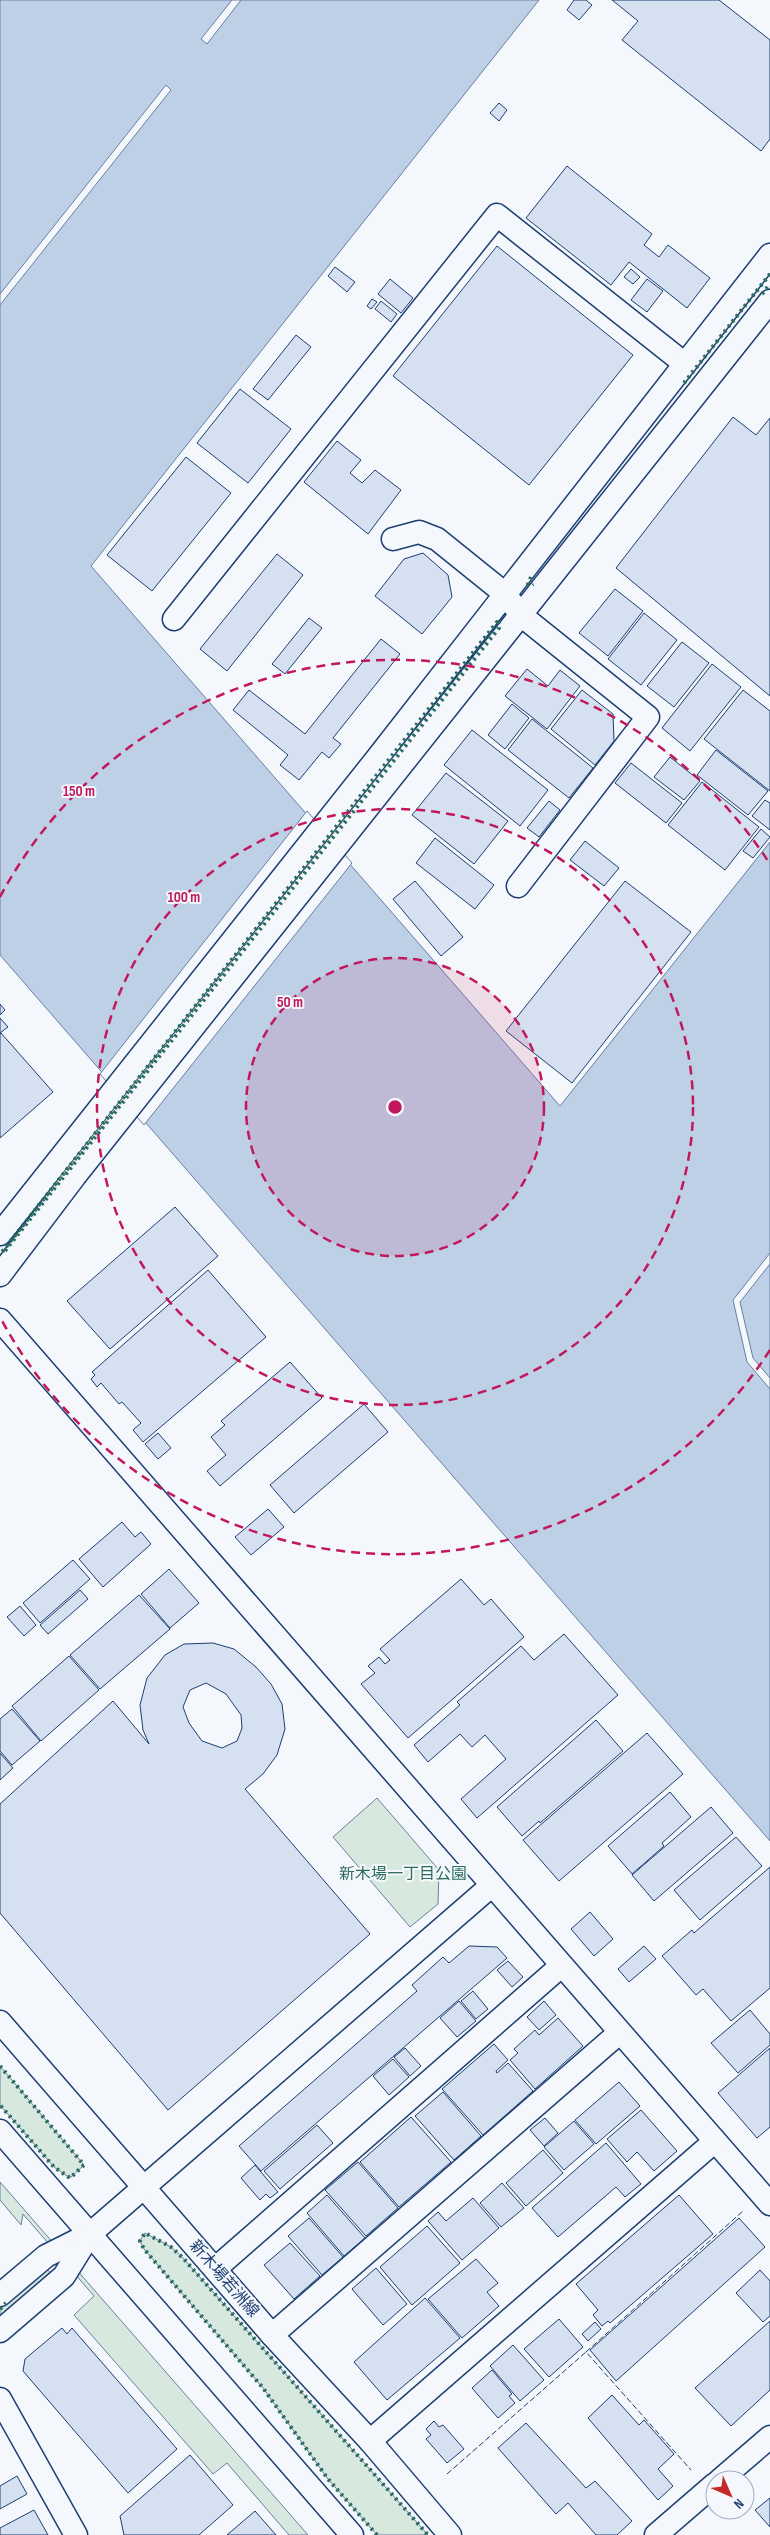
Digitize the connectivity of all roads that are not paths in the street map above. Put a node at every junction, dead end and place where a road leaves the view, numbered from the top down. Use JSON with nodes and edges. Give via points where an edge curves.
{"nodes":[{"id":1,"x":770,"y":255,"type":"edge"},
{"id":2,"x":770,"y":301,"type":"edge"},
{"id":3,"x":685,"y":364,"type":"junction"},
{"id":4,"x":393,"y":539,"type":"dead end"},
{"id":5,"x":504,"y":593,"type":"junction"},
{"id":6,"x":522,"y":616,"type":"junction"},
{"id":7,"x":174,"y":619,"type":"dead end"},
{"id":8,"x":518,"y":886,"type":"dead end"},
{"id":9,"x":0,"y":1234,"type":"edge"},
{"id":10,"x":0,"y":1275,"type":"edge"},
{"id":11,"x":0,"y":1320,"type":"edge"},
{"id":12,"x":491,"y":1886,"type":"junction"},
{"id":13,"x":561,"y":1966,"type":"junction"},
{"id":14,"x":0,"y":2022,"type":"edge"},
{"id":15,"x":619,"y":2033,"type":"junction"},
{"id":16,"x":0,"y":2131,"type":"edge"},
{"id":17,"x":715,"y":2141,"type":"junction"},
{"id":18,"x":143,"y":2187,"type":"junction"},
{"id":19,"x":770,"y":2204,"type":"edge"},
{"id":20,"x":90,"y":2234,"type":"junction"},
{"id":21,"x":215,"y":2269,"type":"junction"},
{"id":22,"x":0,"y":2295,"type":"edge"},
{"id":23,"x":0,"y":2331,"type":"edge"},
{"id":24,"x":272,"y":2335,"type":"junction"},
{"id":25,"x":0,"y":2398,"type":"edge"},
{"id":26,"x":770,"y":2437,"type":"edge"},
{"id":27,"x":370,"y":2441,"type":"junction"},
{"id":28,"x":732,"y":2470,"type":"edge"},
{"id":29,"x":705,"y":2493,"type":"edge"},
{"id":30,"x":76,"y":2535,"type":"edge"},
{"id":31,"x":352,"y":2535,"type":"edge"},
{"id":32,"x":450,"y":2535,"type":"edge"},
{"id":33,"x":656,"y":2535,"type":"edge"}],
"edges":[{"from":1,"to":3,"type":"street"},
{"from":2,"to":6,"type":"street"},
{"from":3,"to":5,"type":"street"},
{"from":3,"to":7,"type":"street","via":[[497,215]]},
{"from":4,"to":5,"type":"street","via":[[419,532],[437,539]]},
{"from":5,"to":6,"type":"street"},
{"from":5,"to":9,"type":"street"},
{"from":6,"to":8,"type":"street","via":[[648,717]]},
{"from":6,"to":10,"type":"street","via":[[75,1176]]},
{"from":11,"to":12,"type":"street"},
{"from":12,"to":13,"type":"street"},
{"from":12,"to":18,"type":"street"},
{"from":13,"to":15,"type":"street"},
{"from":13,"to":21,"type":"street"},
{"from":14,"to":18,"type":"street","name":"新木場若洲線"},
{"from":15,"to":17,"type":"street"},
{"from":15,"to":24,"type":"street"},
{"from":16,"to":20,"type":"street"},
{"from":17,"to":19,"type":"street"},
{"from":17,"to":27,"type":"street"},
{"from":18,"to":20,"type":"street"},
{"from":18,"to":21,"type":"street","name":"新木場若洲線"},
{"from":20,"to":22,"type":"street","via":[[46,2256]]},
{"from":20,"to":23,"type":"street","via":[[64,2276]]},
{"from":20,"to":31,"type":"street"},
{"from":21,"to":24,"type":"street","name":"新木場若洲線"},
{"from":24,"to":27,"type":"street","name":"新木場若洲線"},
{"from":25,"to":30,"type":"street"},
{"from":26,"to":28,"type":"street"},
{"from":27,"to":32,"type":"street","name":"新木場若洲線"},
{"from":29,"to":33,"type":"street"}]}
